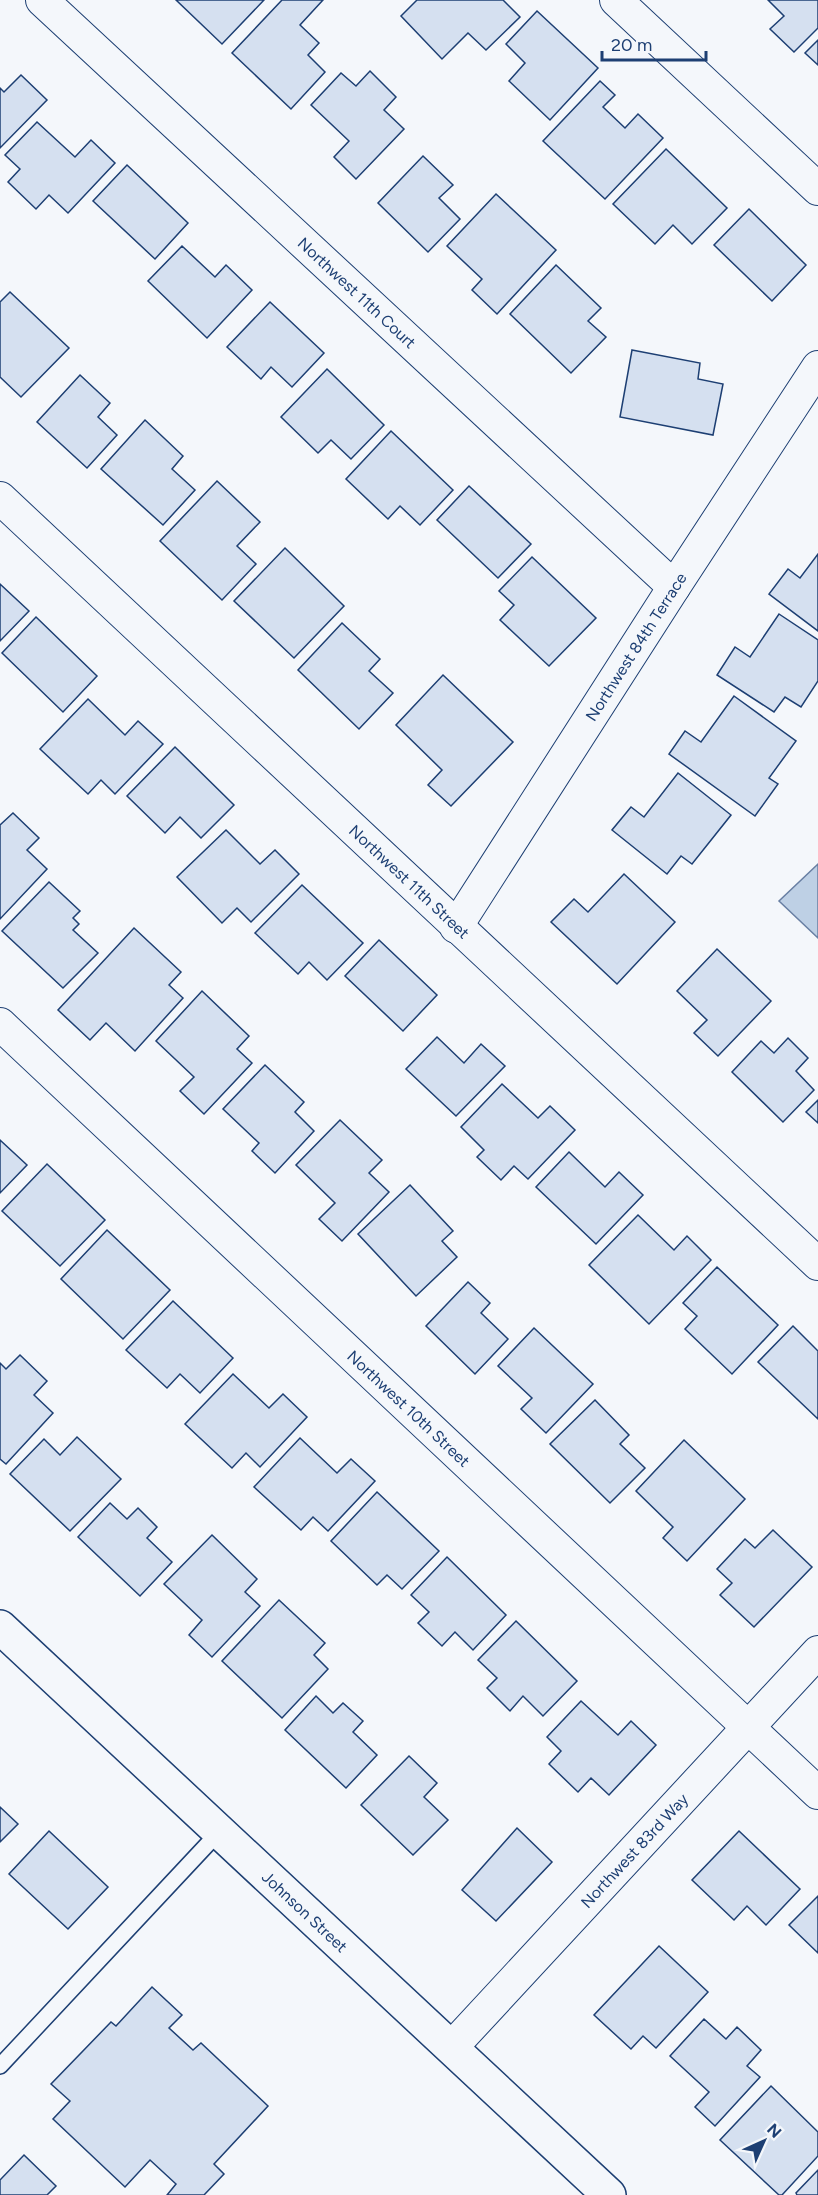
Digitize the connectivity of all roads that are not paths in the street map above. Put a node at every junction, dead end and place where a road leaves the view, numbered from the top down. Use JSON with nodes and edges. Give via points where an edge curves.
{"nodes":[{"id":1,"x":42,"y":0,"type":"edge"},
{"id":2,"x":616,"y":0,"type":"edge"},
{"id":3,"x":818,"y":189,"type":"edge"},
{"id":4,"x":818,"y":367,"type":"edge"},
{"id":5,"x":0,"y":498,"type":"edge"},
{"id":6,"x":674,"y":587,"type":"junction"},
{"id":7,"x":456,"y":927,"type":"junction"},
{"id":8,"x":0,"y":1024,"type":"edge"},
{"id":9,"x":818,"y":1264,"type":"edge"},
{"id":10,"x":0,"y":1627,"type":"edge"},
{"id":11,"x":818,"y":1652,"type":"edge"},
{"id":12,"x":749,"y":1728,"type":"junction"},
{"id":13,"x":818,"y":1793,"type":"edge"},
{"id":14,"x":218,"y":1833,"type":"junction"},
{"id":15,"x":452,"y":2047,"type":"junction"},
{"id":16,"x":0,"y":2066,"type":"edge"},
{"id":17,"x":601,"y":2192,"type":"edge"}],
"edges":[{"from":1,"to":6,"type":"street","name":"Northwest 11th Court"},
{"from":2,"to":3,"type":"street"},
{"from":4,"to":6,"type":"street","name":"Northwest 84th Terrace"},
{"from":5,"to":7,"type":"street","name":"Northwest 11th Street"},
{"from":6,"to":7,"type":"street","name":"Northwest 84th Terrace"},
{"from":7,"to":9,"type":"street","name":"Northwest 11th Street"},
{"from":8,"to":12,"type":"street","name":"Northwest 10th Street"},
{"from":10,"to":14,"type":"street","name":"Johnson Street"},
{"from":11,"to":12,"type":"street","name":"Northwest 83rd Way"},
{"from":12,"to":13,"type":"street","name":"Northwest 10th Street"},
{"from":12,"to":15,"type":"street","name":"Northwest 83rd Way"},
{"from":14,"to":15,"type":"street","name":"Johnson Street"},
{"from":14,"to":16,"type":"lane"},
{"from":15,"to":17,"type":"street","name":"Johnson Street"}]}
